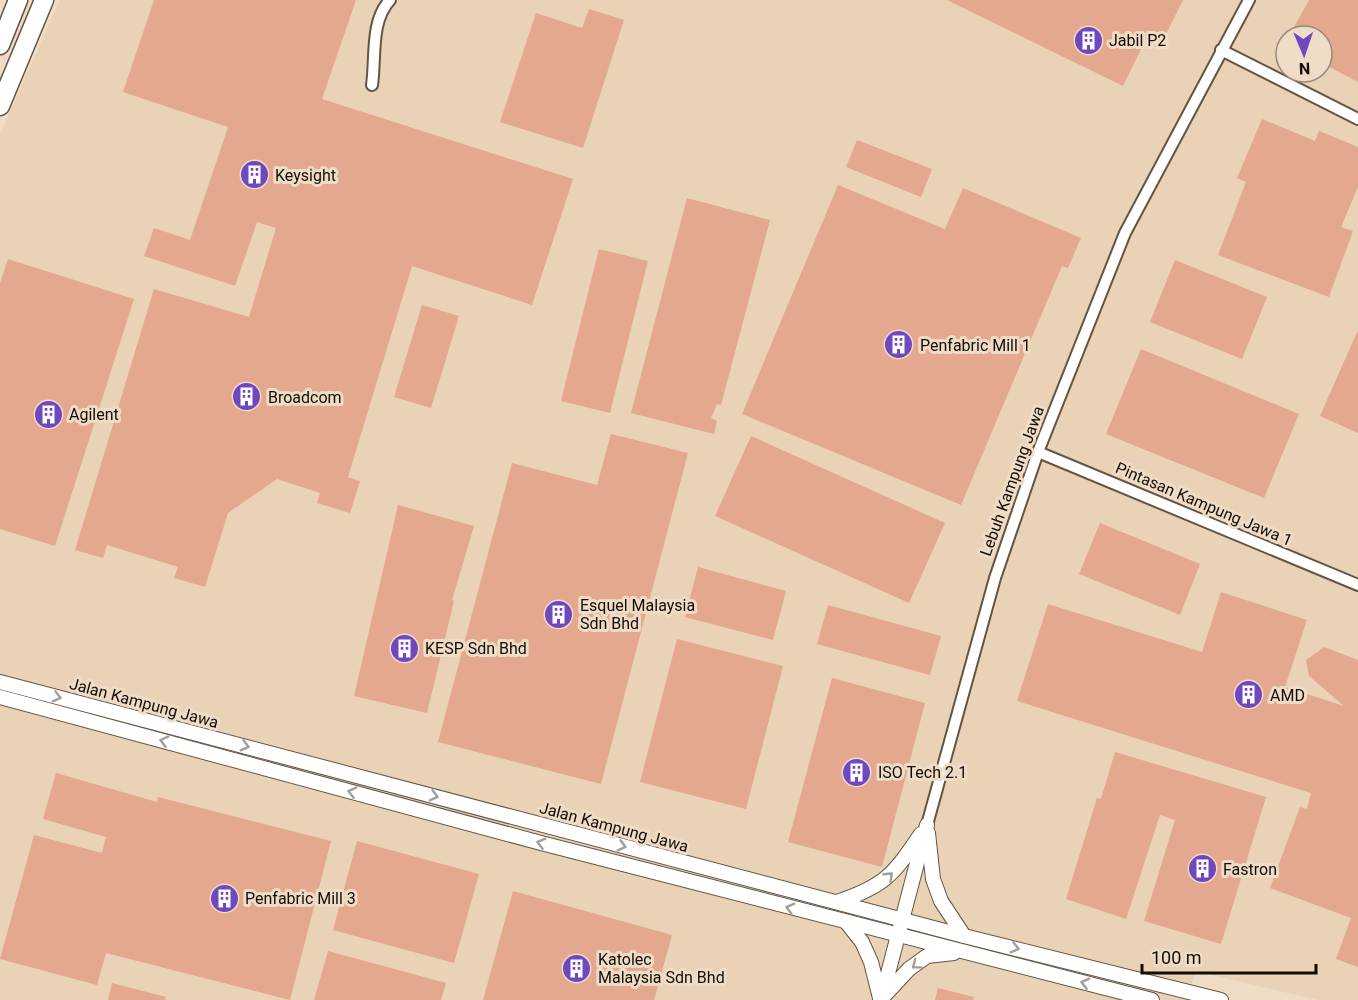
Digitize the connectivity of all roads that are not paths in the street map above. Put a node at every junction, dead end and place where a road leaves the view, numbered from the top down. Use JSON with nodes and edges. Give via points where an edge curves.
{"nodes":[{"id":1,"x":5,"y":0,"type":"edge"},
{"id":2,"x":18,"y":0,"type":"edge"},
{"id":3,"x":35,"y":0,"type":"edge"},
{"id":4,"x":44,"y":0,"type":"edge"},
{"id":5,"x":390,"y":0,"type":"edge"},
{"id":6,"x":1248,"y":0,"type":"edge"},
{"id":7,"x":0,"y":13,"type":"edge"},
{"id":8,"x":0,"y":45,"type":"edge"},
{"id":9,"x":1221,"y":50,"type":"junction"},
{"id":10,"x":0,"y":85,"type":"edge"},
{"id":11,"x":372,"y":86,"type":"dead end"},
{"id":12,"x":0,"y":106,"type":"edge"},
{"id":13,"x":1358,"y":119,"type":"edge"},
{"id":14,"x":1038,"y":452,"type":"junction"},
{"id":15,"x":1358,"y":585,"type":"edge"},
{"id":16,"x":0,"y":682,"type":"edge"},
{"id":17,"x":0,"y":697,"type":"edge"},
{"id":18,"x":927,"y":825,"type":"junction"},
{"id":19,"x":837,"y":902,"type":"junction"},
{"id":20,"x":902,"y":920,"type":"junction"},
{"id":21,"x":847,"y":923,"type":"junction"},
{"id":22,"x":897,"y":936,"type":"junction"},
{"id":23,"x":964,"y":936,"type":"junction"},
{"id":24,"x":963,"y":952,"type":"junction"},
{"id":25,"x":881,"y":1000,"type":"edge"},
{"id":26,"x":1152,"y":1000,"type":"edge"},
{"id":27,"x":1221,"y":1000,"type":"edge"}],
"edges":[{"from":1,"to":7,"type":"highway"},
{"from":2,"to":8,"type":"highway"},
{"from":3,"to":10,"type":"highway"},
{"from":4,"to":12,"type":"highway"},
{"from":5,"to":11,"type":"street","via":[[383,7],[374,36]]},
{"from":6,"to":9,"type":"street","name":"Lebuh Kampung Jawa"},
{"from":9,"to":13,"type":"street"},
{"from":9,"to":14,"type":"street","name":"Lebuh Kampung Jawa","via":[[1125,233]]},
{"from":14,"to":15,"type":"street","name":"Pintasan Kampung Jawa 1"},
{"from":14,"to":18,"type":"street","name":"Lebuh Kampung Jawa","via":[[995,578]]},
{"from":16,"to":19,"type":"street","name":"Jalan Kampung Jawa","one_way":true},
{"from":21,"to":17,"type":"street","name":"Jalan Kampung Jawa","one_way":true},
{"from":19,"to":18,"type":"street","one_way":true,"via":[[881,883],[898,868]]},
{"from":18,"to":20,"type":"street","name":"Lebuh Kampung Jawa"},
{"from":18,"to":23,"type":"street","via":[[933,879],[941,901]]},
{"from":19,"to":20,"type":"street","name":"Jalan Kampung Jawa"},
{"from":20,"to":22,"type":"street","name":"Lebuh Kampung Jawa"},
{"from":20,"to":23,"type":"street","name":"Jalan Kampung Jawa"},
{"from":21,"to":22,"type":"street","name":"Jalan Kampung Jawa"},
{"from":21,"to":25,"type":"street","via":[[862,942]]},
{"from":22,"to":24,"type":"street","name":"Jalan Kampung Jawa"},
{"from":22,"to":25,"type":"street","name":"Lebuh Kampung Jawa"},
{"from":23,"to":27,"type":"street","name":"Jalan Kampung Jawa","one_way":true},
{"from":24,"to":25,"type":"street","one_way":true,"via":[[927,956],[909,969]]},
{"from":26,"to":24,"type":"street","name":"Jalan Kampung Jawa","one_way":true}]}
